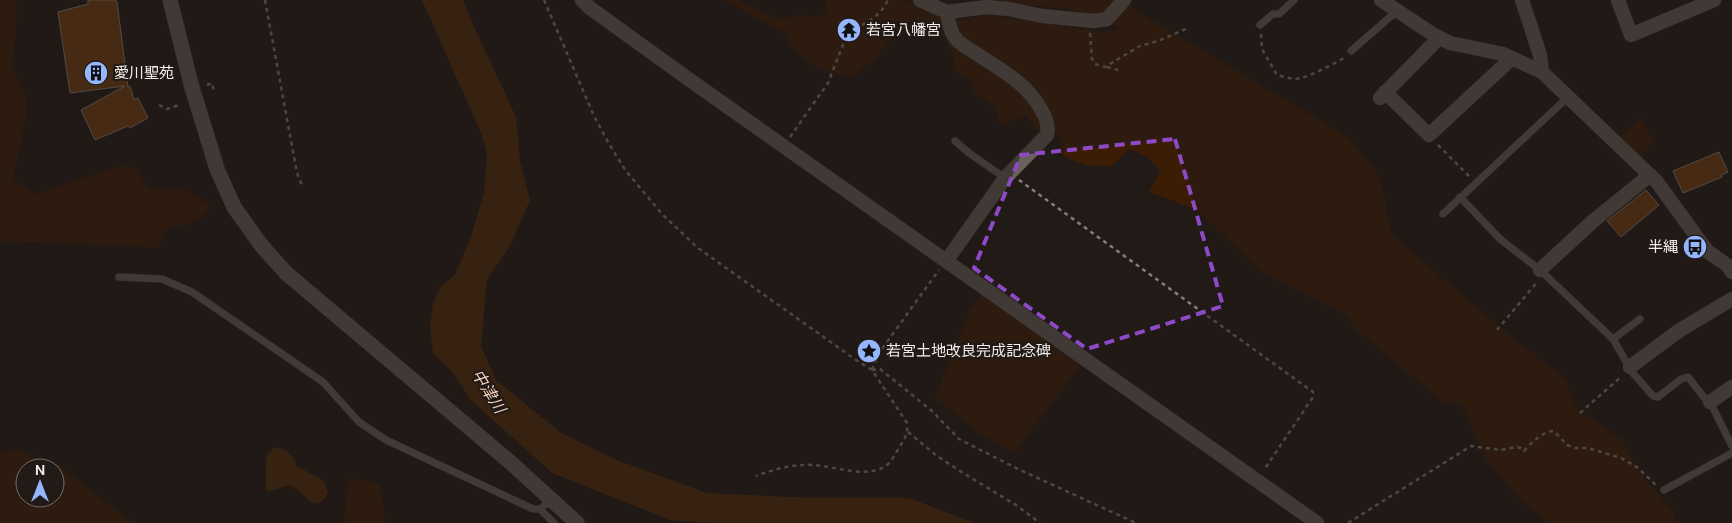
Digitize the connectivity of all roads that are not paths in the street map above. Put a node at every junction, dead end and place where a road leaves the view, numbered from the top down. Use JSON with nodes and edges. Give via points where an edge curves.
{"nodes":[{"id":1,"x":170,"y":0,"type":"edge"},
{"id":2,"x":582,"y":0,"type":"edge"},
{"id":3,"x":920,"y":0,"type":"edge"},
{"id":4,"x":1124,"y":0,"type":"edge"},
{"id":5,"x":1294,"y":0,"type":"edge"},
{"id":6,"x":1381,"y":0,"type":"edge"},
{"id":7,"x":1522,"y":0,"type":"edge"},
{"id":8,"x":1618,"y":0,"type":"edge"},
{"id":9,"x":1714,"y":0,"type":"edge"},
{"id":10,"x":1398,"y":11,"type":"junction"},
{"id":11,"x":947,"y":12,"type":"junction"},
{"id":12,"x":1260,"y":25,"type":"road end"},
{"id":13,"x":1439,"y":38,"type":"junction"},
{"id":14,"x":1351,"y":51,"type":"road end"},
{"id":15,"x":1511,"y":58,"type":"junction"},
{"id":16,"x":1542,"y":72,"type":"junction"},
{"id":17,"x":1568,"y":97,"type":"junction"},
{"id":18,"x":955,"y":141,"type":"dead end"},
{"id":19,"x":1650,"y":175,"type":"junction"},
{"id":20,"x":1007,"y":176,"type":"junction"},
{"id":21,"x":1460,"y":197,"type":"junction"},
{"id":22,"x":1443,"y":214,"type":"dead end"},
{"id":23,"x":946,"y":260,"type":"junction"},
{"id":24,"x":1730,"y":267,"type":"edge"},
{"id":25,"x":1542,"y":272,"type":"junction"},
{"id":26,"x":120,"y":277,"type":"dead end"},
{"id":27,"x":1732,"y":298,"type":"edge"},
{"id":28,"x":1640,"y":319,"type":"dead end"},
{"id":29,"x":1613,"y":338,"type":"junction"},
{"id":30,"x":1630,"y":368,"type":"junction"},
{"id":31,"x":1732,"y":387,"type":"edge"},
{"id":32,"x":1710,"y":402,"type":"junction"},
{"id":33,"x":1732,"y":446,"type":"edge"},
{"id":34,"x":1732,"y":453,"type":"edge"},
{"id":35,"x":1664,"y":490,"type":"road end"},
{"id":36,"x":545,"y":505,"type":"junction"},
{"id":37,"x":554,"y":523,"type":"edge"},
{"id":38,"x":577,"y":523,"type":"edge"},
{"id":39,"x":1317,"y":523,"type":"edge"}],
"edges":[{"from":1,"to":36,"type":"street","via":[[190,84],[218,169],[234,207],[260,245],[286,273],[503,456]]},
{"from":2,"to":23,"type":"street"},
{"from":3,"to":11,"type":"street"},
{"from":4,"to":11,"type":"street","via":[[1107,19],[1090,21],[986,7]]},
{"from":5,"to":12,"type":"lane"},
{"from":6,"to":10,"type":"street"},
{"from":7,"to":16,"type":"street","via":[[1540,55]]},
{"from":8,"to":9,"type":"street","via":[[1631,35]]},
{"from":10,"to":13,"type":"street"},
{"from":10,"to":14,"type":"lane"},
{"from":11,"to":20,"type":"street","via":[[948,24],[957,40],[1018,81],[1036,100],[1048,121],[1047,134]]},
{"from":13,"to":15,"type":"street","via":[[1461,47]]},
{"from":13,"to":15,"type":"street","via":[[1382,95],[1429,135],[1457,103]]},
{"from":15,"to":16,"type":"street"},
{"from":16,"to":17,"type":"street"},
{"from":17,"to":19,"type":"street"},
{"from":17,"to":21,"type":"lane"},
{"from":18,"to":20,"type":"lane"},
{"from":19,"to":24,"type":"street","via":[[1707,251]]},
{"from":19,"to":25,"type":"street","via":[[1592,222]]},
{"from":20,"to":23,"type":"street"},
{"from":21,"to":22,"type":"lane"},
{"from":21,"to":25,"type":"lane","via":[[1486,227]]},
{"from":23,"to":39,"type":"street"},
{"from":25,"to":29,"type":"lane"},
{"from":26,"to":36,"type":"lane","via":[[162,279],[192,292],[323,382],[359,422],[386,440],[533,509]]},
{"from":27,"to":30,"type":"street","via":[[1680,330]]},
{"from":28,"to":29,"type":"lane"},
{"from":29,"to":30,"type":"lane"},
{"from":30,"to":32,"type":"lane","via":[[1653,396],[1688,377]]},
{"from":31,"to":32,"type":"street"},
{"from":32,"to":33,"type":"lane"},
{"from":34,"to":35,"type":"lane"},
{"from":36,"to":37,"type":"lane"},
{"from":36,"to":38,"type":"street"}]}
